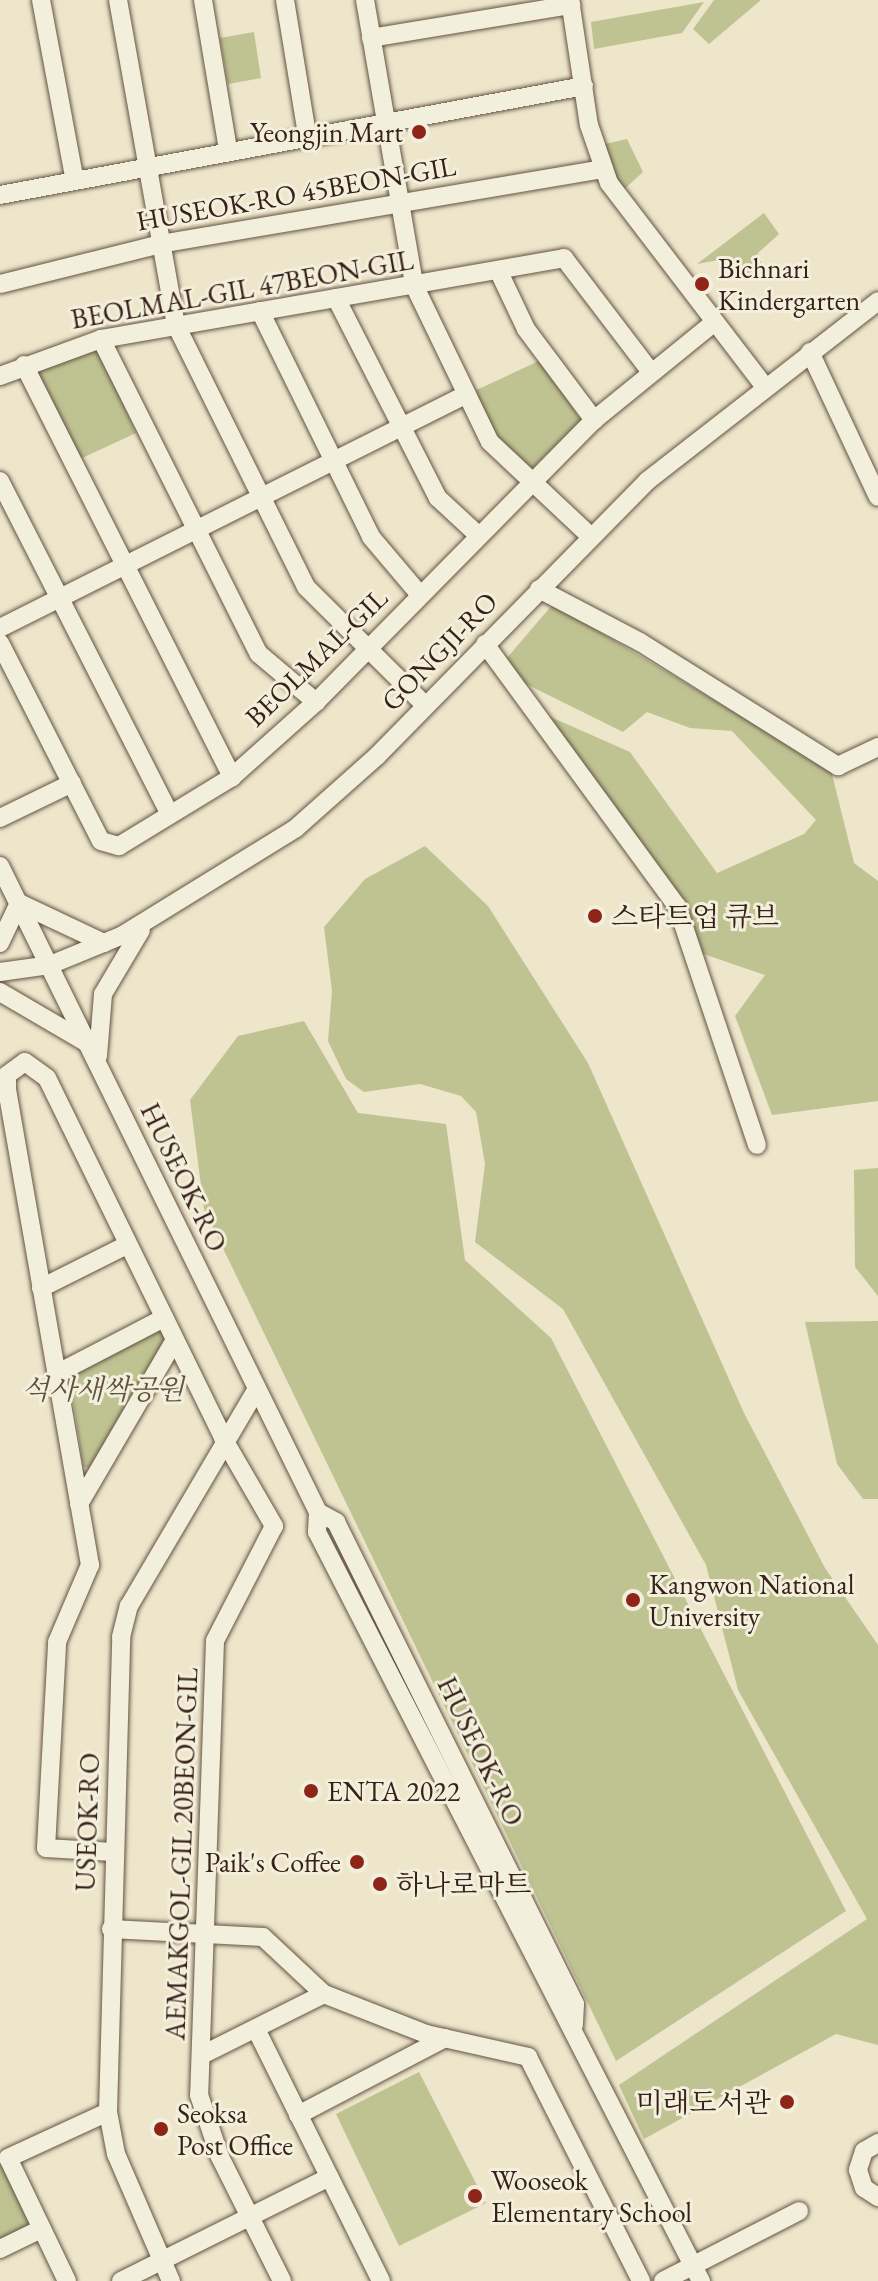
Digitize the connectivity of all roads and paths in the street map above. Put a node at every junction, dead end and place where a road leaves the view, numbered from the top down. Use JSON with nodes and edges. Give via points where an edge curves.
{"nodes":[{"id":1,"x":41,"y":0,"type":"edge"},
{"id":2,"x":118,"y":0,"type":"edge"},
{"id":3,"x":203,"y":0,"type":"edge"},
{"id":4,"x":285,"y":0,"type":"edge"},
{"id":5,"x":365,"y":0,"type":"edge"},
{"id":6,"x":570,"y":3,"type":"edge"},
{"id":7,"x":371,"y":38,"type":"junction"},
{"id":8,"x":584,"y":86,"type":"junction"},
{"id":9,"x":385,"y":122,"type":"junction"},
{"id":10,"x":307,"y":134,"type":"junction"},
{"id":11,"x":228,"y":150,"type":"junction"},
{"id":12,"x":145,"y":163,"type":"junction"},
{"id":13,"x":604,"y":169,"type":"junction"},
{"id":14,"x":74,"y":176,"type":"junction"},
{"id":15,"x":2,"y":189,"type":"edge"},
{"id":16,"x":400,"y":201,"type":"junction"},
{"id":17,"x":160,"y":244,"type":"junction"},
{"id":18,"x":498,"y":270,"type":"junction"},
{"id":19,"x":0,"y":284,"type":"edge"},
{"id":20,"x":414,"y":285,"type":"junction"},
{"id":21,"x":336,"y":298,"type":"junction"},
{"id":22,"x":878,"y":301,"type":"edge"},
{"id":23,"x":260,"y":311,"type":"junction"},
{"id":24,"x":712,"y":324,"type":"junction"},
{"id":25,"x":176,"y":325,"type":"junction"},
{"id":26,"x":101,"y":339,"type":"junction"},
{"id":27,"x":810,"y":352,"type":"junction"},
{"id":28,"x":24,"y":365,"type":"junction"},
{"id":29,"x":651,"y":372,"type":"junction"},
{"id":30,"x":0,"y":376,"type":"edge"},
{"id":31,"x":765,"y":387,"type":"junction"},
{"id":32,"x":467,"y":394,"type":"junction"},
{"id":33,"x":594,"y":420,"type":"junction"},
{"id":34,"x":400,"y":427,"type":"junction"},
{"id":35,"x":330,"y":461,"type":"junction"},
{"id":36,"x":0,"y":481,"type":"edge"},
{"id":37,"x":529,"y":481,"type":"junction"},
{"id":38,"x":878,"y":497,"type":"edge"},
{"id":39,"x":256,"y":498,"type":"junction"},
{"id":40,"x":193,"y":534,"type":"junction"},
{"id":41,"x":478,"y":535,"type":"junction"},
{"id":42,"x":591,"y":537,"type":"junction"},
{"id":43,"x":128,"y":566,"type":"junction"},
{"id":44,"x":539,"y":589,"type":"junction"},
{"id":45,"x":420,"y":595,"type":"junction"},
{"id":46,"x":58,"y":599,"type":"junction"},
{"id":47,"x":0,"y":628,"type":"edge"},
{"id":48,"x":0,"y":643,"type":"edge"},
{"id":49,"x":485,"y":644,"type":"junction"},
{"id":50,"x":364,"y":649,"type":"junction"},
{"id":51,"x":316,"y":702,"type":"junction"},
{"id":52,"x":425,"y":705,"type":"junction"},
{"id":53,"x":878,"y":747,"type":"edge"},
{"id":54,"x":232,"y":777,"type":"junction"},
{"id":55,"x":72,"y":783,"type":"junction"},
{"id":56,"x":170,"y":814,"type":"junction"},
{"id":57,"x":0,"y":818,"type":"edge"},
{"id":58,"x":0,"y":866,"type":"edge"},
{"id":59,"x":19,"y":903,"type":"junction"},
{"id":60,"x":150,"y":919,"type":"junction"},
{"id":61,"x":0,"y":943,"type":"edge"},
{"id":62,"x":104,"y":943,"type":"junction"},
{"id":63,"x":50,"y":965,"type":"junction"},
{"id":64,"x":0,"y":972,"type":"edge"},
{"id":65,"x":0,"y":992,"type":"edge"},
{"id":66,"x":88,"y":1044,"type":"junction"},
{"id":67,"x":98,"y":1063,"type":"junction"},
{"id":68,"x":757,"y":1145,"type":"dead end"},
{"id":69,"x":127,"y":1245,"type":"junction"},
{"id":70,"x":41,"y":1288,"type":"junction"},
{"id":71,"x":164,"y":1318,"type":"junction"},
{"id":72,"x":175,"y":1340,"type":"junction"},
{"id":73,"x":56,"y":1374,"type":"junction"},
{"id":74,"x":257,"y":1389,"type":"junction"},
{"id":75,"x":223,"y":1438,"type":"junction"},
{"id":76,"x":79,"y":1504,"type":"junction"},
{"id":77,"x":113,"y":1852,"type":"junction"},
{"id":78,"x":111,"y":1929,"type":"junction"},
{"id":79,"x":204,"y":1929,"type":"junction"},
{"id":80,"x":324,"y":1994,"type":"junction"},
{"id":81,"x":257,"y":2031,"type":"junction"},
{"id":82,"x":445,"y":2038,"type":"junction"},
{"id":83,"x":202,"y":2055,"type":"junction"},
{"id":84,"x":108,"y":2112,"type":"junction"},
{"id":85,"x":298,"y":2115,"type":"junction"},
{"id":86,"x":878,"y":2143,"type":"edge"},
{"id":87,"x":330,"y":2177,"type":"junction"},
{"id":88,"x":878,"y":2197,"type":"edge"},
{"id":89,"x":799,"y":2211,"type":"dead end"},
{"id":90,"x":251,"y":2219,"type":"junction"},
{"id":91,"x":41,"y":2229,"type":"junction"},
{"id":92,"x":0,"y":2249,"type":"edge"},
{"id":93,"x":161,"y":2262,"type":"junction"},
{"id":94,"x":698,"y":2273,"type":"edge"},
{"id":95,"x":67,"y":2281,"type":"edge"},
{"id":96,"x":121,"y":2281,"type":"edge"},
{"id":97,"x":171,"y":2281,"type":"edge"},
{"id":98,"x":282,"y":2281,"type":"edge"},
{"id":99,"x":381,"y":2281,"type":"edge"},
{"id":100,"x":641,"y":2281,"type":"edge"},
{"id":101,"x":663,"y":2281,"type":"edge"}],
"edges":[{"from":1,"to":14,"type":"street"},
{"from":2,"to":12,"type":"street"},
{"from":3,"to":11,"type":"street"},
{"from":4,"to":10,"type":"street"},
{"from":5,"to":7,"type":"street"},
{"from":6,"to":7,"type":"street"},
{"from":6,"to":8,"type":"street"},
{"from":7,"to":9,"type":"street"},
{"from":8,"to":9,"type":"street"},
{"from":8,"to":13,"type":"street"},
{"from":9,"to":10,"type":"street"},
{"from":9,"to":16,"type":"street"},
{"from":10,"to":11,"type":"street"},
{"from":11,"to":12,"type":"street"},
{"from":12,"to":14,"type":"street"},
{"from":12,"to":17,"type":"street"},
{"from":13,"to":16,"type":"street","name":"HUSEOK-RO 45BEON-GIL"},
{"from":13,"to":24,"type":"street"},
{"from":14,"to":15,"type":"street"},
{"from":16,"to":17,"type":"street","name":"HUSEOK-RO 45BEON-GIL"},
{"from":16,"to":20,"type":"street"},
{"from":17,"to":19,"type":"street","name":"HUSEOK-RO 45BEON-GIL"},
{"from":17,"to":25,"type":"street"},
{"from":18,"to":20,"type":"street","name":"BEOLMAL-GIL 47BEON-GIL"},
{"from":18,"to":29,"type":"street","name":"BEOLMAL-GIL 47BEON-GIL","via":[[564,258]]},
{"from":18,"to":33,"type":"street","via":[[526,329]]},
{"from":20,"to":21,"type":"street","name":"BEOLMAL-GIL 47BEON-GIL"},
{"from":20,"to":32,"type":"street"},
{"from":21,"to":23,"type":"street","name":"BEOLMAL-GIL 47BEON-GIL"},
{"from":21,"to":34,"type":"street"},
{"from":22,"to":27,"type":"street","name":"GONGJI-RO"},
{"from":23,"to":25,"type":"street","name":"BEOLMAL-GIL 47BEON-GIL"},
{"from":23,"to":35,"type":"street"},
{"from":24,"to":29,"type":"street","name":"BEOLMAL-GIL"},
{"from":24,"to":31,"type":"street"},
{"from":25,"to":26,"type":"street","name":"BEOLMAL-GIL 47BEON-GIL"},
{"from":25,"to":39,"type":"street"},
{"from":26,"to":28,"type":"street","name":"BEOLMAL-GIL 47BEON-GIL"},
{"from":26,"to":40,"type":"street"},
{"from":27,"to":31,"type":"street","name":"GONGJI-RO"},
{"from":27,"to":38,"type":"street"},
{"from":28,"to":30,"type":"street","name":"BEOLMAL-GIL 47BEON-GIL"},
{"from":28,"to":43,"type":"street"},
{"from":29,"to":33,"type":"street","name":"BEOLMAL-GIL"},
{"from":31,"to":42,"type":"street","name":"GONGJI-RO"},
{"from":32,"to":34,"type":"street"},
{"from":32,"to":37,"type":"street","via":[[490,442]]},
{"from":33,"to":37,"type":"street","name":"BEOLMAL-GIL"},
{"from":34,"to":35,"type":"street"},
{"from":34,"to":41,"type":"street","via":[[438,498]]},
{"from":35,"to":39,"type":"street"},
{"from":35,"to":45,"type":"street","via":[[371,537]]},
{"from":36,"to":46,"type":"street"},
{"from":37,"to":41,"type":"street","name":"BEOLMAL-GIL"},
{"from":37,"to":42,"type":"street"},
{"from":39,"to":40,"type":"street"},
{"from":39,"to":50,"type":"street","via":[[306,587]]},
{"from":40,"to":43,"type":"street"},
{"from":40,"to":51,"type":"street","via":[[259,654]]},
{"from":41,"to":45,"type":"street","name":"BEOLMAL-GIL"},
{"from":42,"to":44,"type":"street","name":"GONGJI-RO"},
{"from":43,"to":46,"type":"street"},
{"from":43,"to":54,"type":"street"},
{"from":44,"to":49,"type":"street","name":"GONGJI-RO"},
{"from":44,"to":53,"type":"street","via":[[640,642],[838,766]]},
{"from":45,"to":50,"type":"street","name":"BEOLMAL-GIL"},
{"from":46,"to":47,"type":"street"},
{"from":46,"to":56,"type":"street"},
{"from":48,"to":55,"type":"street","name":"BEOLMAL-GIL"},
{"from":49,"to":52,"type":"street","name":"GONGJI-RO"},
{"from":49,"to":68,"type":"street","via":[[677,906]]},
{"from":50,"to":51,"type":"street","name":"BEOLMAL-GIL"},
{"from":50,"to":52,"type":"street"},
{"from":51,"to":54,"type":"street","name":"BEOLMAL-GIL"},
{"from":52,"to":60,"type":"street","name":"GONGJI-RO","via":[[296,828]]},
{"from":54,"to":56,"type":"street","name":"BEOLMAL-GIL"},
{"from":55,"to":56,"type":"street","name":"BEOLMAL-GIL","via":[[101,841],[119,846]]},
{"from":55,"to":57,"type":"street"},
{"from":58,"to":59,"type":"street","name":"HUSEOK-RO"},
{"from":59,"to":61,"type":"street"},
{"from":59,"to":62,"type":"street"},
{"from":59,"to":63,"type":"street","name":"HUSEOK-RO"},
{"from":60,"to":62,"type":"street","name":"GONGJI-RO"},
{"from":60,"to":67,"type":"street","via":[[111,970],[98,1021]]},
{"from":62,"to":63,"type":"street","name":"GONGJI-RO"},
{"from":63,"to":64,"type":"street","name":"GONGJI-RO"},
{"from":63,"to":66,"type":"street","name":"HUSEOK-RO"},
{"from":65,"to":66,"type":"street"},
{"from":66,"to":67,"type":"street","name":"HUSEOK-RO"},
{"from":67,"to":74,"type":"street","name":"HUSEOK-RO"},
{"from":69,"to":70,"type":"street"},
{"from":69,"to":70,"type":"street","via":[[47,1078],[25,1062],[7,1075],[7,1088]]},
{"from":69,"to":71,"type":"street"},
{"from":70,"to":73,"type":"street"},
{"from":71,"to":72,"type":"street"},
{"from":71,"to":73,"type":"street"},
{"from":72,"to":75,"type":"street"},
{"from":72,"to":76,"type":"street"},
{"from":73,"to":76,"type":"street"},
{"from":74,"to":75,"type":"street","name":"USEOK-RO"},
{"from":74,"to":94,"type":"street","name":"HUSEOK-RO","via":[[318,1512],[336,1522],[350,1550],[575,2004],[574,2025]]},
{"from":75,"to":77,"type":"street","name":"USEOK-RO","via":[[129,1606],[121,1637]]},
{"from":75,"to":79,"type":"street","name":"AEMAKGOL-GIL 20BEON-GIL","via":[[274,1526],[215,1641]]},
{"from":76,"to":77,"type":"street","via":[[90,1565],[57,1642],[46,1848]]},
{"from":77,"to":78,"type":"street","name":"USEOK-RO"},
{"from":78,"to":79,"type":"street"},
{"from":78,"to":84,"type":"street","name":"USEOK-RO"},
{"from":79,"to":80,"type":"street","via":[[263,1937]]},
{"from":79,"to":83,"type":"street","name":"AEMAKGOL-GIL 20BEON-GIL"},
{"from":80,"to":81,"type":"street"},
{"from":80,"to":82,"type":"street"},
{"from":81,"to":83,"type":"street"},
{"from":81,"to":85,"type":"street"},
{"from":82,"to":85,"type":"street"},
{"from":82,"to":100,"type":"street","via":[[528,2057]]},
{"from":83,"to":90,"type":"street","name":"AEMAKGOL-GIL 20BEON-GIL","via":[[199,2095]]},
{"from":84,"to":91,"type":"street","via":[[8,2158]]},
{"from":84,"to":93,"type":"street","name":"USEOK-RO","via":[[116,2154]]},
{"from":85,"to":87,"type":"street"},
{"from":86,"to":88,"type":"street","via":[[864,2151],[858,2170],[864,2188]]},
{"from":87,"to":90,"type":"street"},
{"from":87,"to":99,"type":"street"},
{"from":89,"to":94,"type":"street"},
{"from":90,"to":93,"type":"street"},
{"from":90,"to":98,"type":"street","name":"AEMAKGOL-GIL 20BEON-GIL"},
{"from":91,"to":92,"type":"street"},
{"from":91,"to":95,"type":"street"},
{"from":93,"to":96,"type":"street"},
{"from":93,"to":97,"type":"street","name":"USEOK-RO"},
{"from":94,"to":101,"type":"street"}]}
